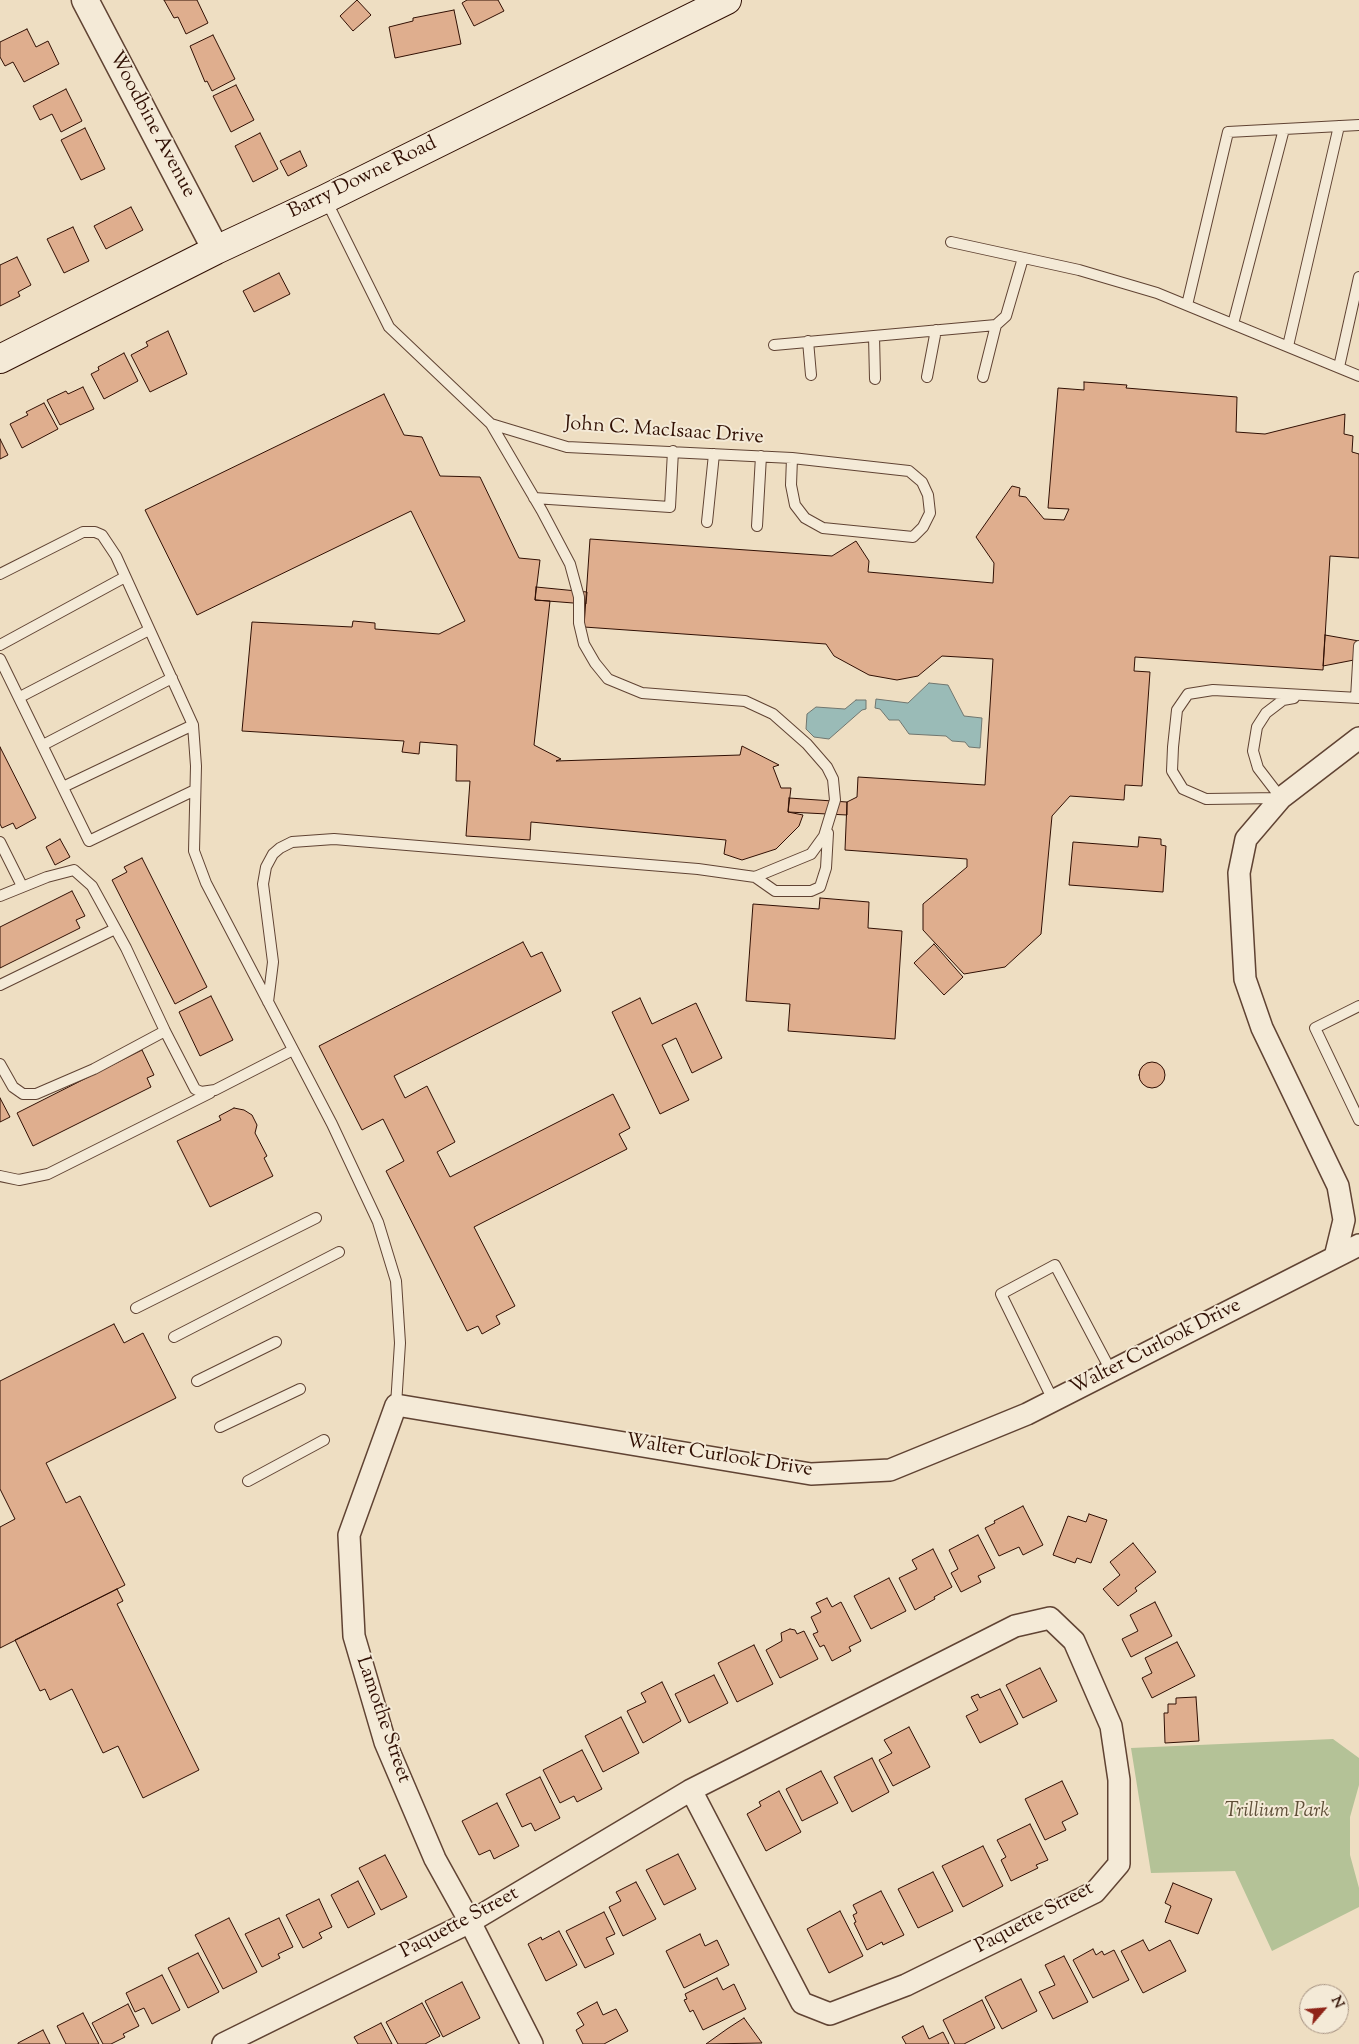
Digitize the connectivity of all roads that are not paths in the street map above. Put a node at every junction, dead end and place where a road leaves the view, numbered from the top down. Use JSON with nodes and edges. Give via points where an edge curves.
{"nodes":[{"id":1,"x":85,"y":0,"type":"edge"},
{"id":2,"x":727,"y":0,"type":"edge"},
{"id":3,"x":1359,"y":125,"type":"edge"},
{"id":4,"x":1339,"y":126,"type":"junction"},
{"id":5,"x":1284,"y":129,"type":"junction"},
{"id":6,"x":325,"y":199,"type":"junction"},
{"id":7,"x":951,"y":242,"type":"dead end"},
{"id":8,"x":216,"y":250,"type":"junction"},
{"id":9,"x":1023,"y":258,"type":"junction"},
{"id":10,"x":1359,"y":277,"type":"edge"},
{"id":11,"x":1187,"y":304,"type":"junction"},
{"id":12,"x":1233,"y":324,"type":"junction"},
{"id":13,"x":996,"y":325,"type":"junction"},
{"id":14,"x":936,"y":330,"type":"junction"},
{"id":15,"x":874,"y":336,"type":"junction"},
{"id":16,"x":808,"y":342,"type":"junction"},
{"id":17,"x":774,"y":345,"type":"dead end"},
{"id":18,"x":1288,"y":346,"type":"junction"},
{"id":19,"x":0,"y":359,"type":"edge"},
{"id":20,"x":1339,"y":368,"type":"junction"},
{"id":21,"x":811,"y":375,"type":"dead end"},
{"id":22,"x":1359,"y":376,"type":"edge"},
{"id":23,"x":927,"y":377,"type":"dead end"},
{"id":24,"x":983,"y":377,"type":"dead end"},
{"id":25,"x":875,"y":379,"type":"dead end"},
{"id":26,"x":491,"y":424,"type":"junction"},
{"id":27,"x":674,"y":452,"type":"junction"},
{"id":28,"x":714,"y":454,"type":"junction"},
{"id":29,"x":761,"y":456,"type":"junction"},
{"id":30,"x":792,"y":458,"type":"junction"},
{"id":31,"x":534,"y":498,"type":"junction"},
{"id":32,"x":707,"y":522,"type":"dead end"},
{"id":33,"x":757,"y":526,"type":"dead end"},
{"id":34,"x":0,"y":574,"type":"edge"},
{"id":35,"x":125,"y":577,"type":"junction"},
{"id":36,"x":150,"y":630,"type":"junction"},
{"id":37,"x":0,"y":644,"type":"edge"},
{"id":38,"x":1359,"y":646,"type":"edge"},
{"id":39,"x":0,"y":659,"type":"edge"},
{"id":40,"x":172,"y":678,"type":"junction"},
{"id":41,"x":1307,"y":695,"type":"junction"},
{"id":42,"x":20,"y":698,"type":"junction"},
{"id":43,"x":1357,"y":698,"type":"edge"},
{"id":44,"x":193,"y":725,"type":"junction"},
{"id":45,"x":1359,"y":738,"type":"edge"},
{"id":46,"x":42,"y":745,"type":"junction"},
{"id":47,"x":63,"y":787,"type":"junction"},
{"id":48,"x":195,"y":790,"type":"junction"},
{"id":49,"x":1281,"y":798,"type":"junction"},
{"id":50,"x":828,"y":824,"type":"junction"},
{"id":51,"x":0,"y":842,"type":"edge"},
{"id":52,"x":755,"y":878,"type":"junction"},
{"id":53,"x":22,"y":886,"type":"junction"},
{"id":54,"x":0,"y":896,"type":"edge"},
{"id":55,"x":115,"y":929,"type":"junction"},
{"id":56,"x":0,"y":985,"type":"edge"},
{"id":57,"x":268,"y":1002,"type":"junction"},
{"id":58,"x":1359,"y":1006,"type":"edge"},
{"id":59,"x":165,"y":1031,"type":"junction"},
{"id":60,"x":293,"y":1050,"type":"junction"},
{"id":61,"x":0,"y":1064,"type":"edge"},
{"id":62,"x":215,"y":1090,"type":"junction"},
{"id":63,"x":1359,"y":1120,"type":"edge"},
{"id":64,"x":0,"y":1176,"type":"edge"},
{"id":65,"x":316,"y":1218,"type":"dead end"},
{"id":66,"x":1359,"y":1245,"type":"edge"},
{"id":67,"x":340,"y":1252,"type":"dead end"},
{"id":68,"x":1335,"y":1257,"type":"junction"},
{"id":69,"x":136,"y":1308,"type":"dead end"},
{"id":70,"x":174,"y":1338,"type":"dead end"},
{"id":71,"x":276,"y":1342,"type":"dead end"},
{"id":72,"x":1111,"y":1371,"type":"junction"},
{"id":73,"x":196,"y":1381,"type":"dead end"},
{"id":74,"x":300,"y":1389,"type":"dead end"},
{"id":75,"x":1053,"y":1400,"type":"junction"},
{"id":76,"x":396,"y":1405,"type":"junction"},
{"id":77,"x":220,"y":1427,"type":"dead end"},
{"id":78,"x":324,"y":1440,"type":"dead end"},
{"id":79,"x":248,"y":1481,"type":"dead end"},
{"id":80,"x":691,"y":1790,"type":"junction"},
{"id":81,"x":470,"y":1922,"type":"junction"},
{"id":82,"x":223,"y":2044,"type":"edge"},
{"id":83,"x":532,"y":2044,"type":"edge"}],
"edges":[{"from":1,"to":8,"type":"street","name":"Woodbine Avenue"},
{"from":2,"to":6,"type":"main road","name":"Barry Downe Road"},
{"from":3,"to":4,"type":"lane"},
{"from":4,"to":5,"type":"lane"},
{"from":4,"to":18,"type":"lane"},
{"from":5,"to":11,"type":"lane","via":[[1228,132]]},
{"from":5,"to":12,"type":"lane"},
{"from":6,"to":8,"type":"main road","name":"Barry Downe Road"},
{"from":6,"to":26,"type":"lane","name":"John C. MacIsaac Drive","via":[[390,327]]},
{"from":7,"to":9,"type":"lane"},
{"from":8,"to":19,"type":"main road","name":"Barry Downe Road"},
{"from":9,"to":11,"type":"lane","via":[[1079,270]]},
{"from":9,"to":13,"type":"lane","via":[[1006,316]]},
{"from":10,"to":20,"type":"lane"},
{"from":11,"to":12,"type":"lane"},
{"from":12,"to":18,"type":"lane"},
{"from":13,"to":14,"type":"lane"},
{"from":13,"to":24,"type":"lane"},
{"from":14,"to":15,"type":"lane"},
{"from":14,"to":23,"type":"lane"},
{"from":15,"to":16,"type":"lane"},
{"from":15,"to":25,"type":"lane"},
{"from":16,"to":17,"type":"lane"},
{"from":16,"to":21,"type":"lane"},
{"from":18,"to":20,"type":"lane"},
{"from":20,"to":22,"type":"lane"},
{"from":26,"to":27,"type":"lane","name":"John C. MacIsaac Drive","via":[[568,447]]},
{"from":26,"to":31,"type":"lane"},
{"from":27,"to":28,"type":"lane","name":"John C. MacIsaac Drive"},
{"from":27,"to":31,"type":"lane","via":[[670,507]]},
{"from":28,"to":29,"type":"lane","name":"John C. MacIsaac Drive"},
{"from":28,"to":32,"type":"lane"},
{"from":29,"to":30,"type":"lane","name":"John C. MacIsaac Drive"},
{"from":29,"to":33,"type":"lane"},
{"from":30,"to":30,"type":"lane","name":"John C. MacIsaac Drive","via":[[908,471],[922,482],[928,494],[930,513],[913,537],[823,528],[805,518],[795,504],[791,485]]},
{"from":31,"to":50,"type":"lane","via":[[570,564],[579,597],[579,622],[584,644],[608,679],[642,693],[745,701],[773,714],[827,767],[833,779],[835,800]]},
{"from":34,"to":35,"type":"lane","via":[[83,532],[95,532],[102,535]]},
{"from":35,"to":36,"type":"lane"},
{"from":35,"to":37,"type":"lane"},
{"from":36,"to":40,"type":"lane"},
{"from":36,"to":42,"type":"lane"},
{"from":38,"to":43,"type":"lane"},
{"from":39,"to":42,"type":"lane"},
{"from":40,"to":44,"type":"lane"},
{"from":40,"to":46,"type":"lane"},
{"from":41,"to":43,"type":"lane"},
{"from":41,"to":49,"type":"lane","via":[[1283,700],[1266,713],[1257,727],[1253,751],[1258,768]]},
{"from":41,"to":49,"type":"lane","via":[[1213,690],[1188,694],[1177,710],[1172,771],[1182,789],[1206,799]]},
{"from":42,"to":46,"type":"lane"},
{"from":44,"to":47,"type":"lane"},
{"from":44,"to":48,"type":"lane"},
{"from":45,"to":49,"type":"street"},
{"from":46,"to":47,"type":"lane"},
{"from":47,"to":48,"type":"lane","via":[[89,841]]},
{"from":48,"to":57,"type":"lane","via":[[194,851],[206,883]]},
{"from":49,"to":68,"type":"street","via":[[1246,839],[1239,873],[1245,979],[1262,1028],[1338,1186],[1344,1220]]},
{"from":50,"to":52,"type":"lane","via":[[812,854]]},
{"from":50,"to":52,"type":"lane","via":[[826,868],[820,888],[775,891]]},
{"from":51,"to":53,"type":"lane"},
{"from":52,"to":57,"type":"lane","via":[[698,869],[334,840],[292,842],[273,854],[266,867],[263,884],[273,962]]},
{"from":53,"to":54,"type":"lane"},
{"from":53,"to":55,"type":"lane","via":[[74,870],[92,886]]},
{"from":55,"to":56,"type":"lane"},
{"from":55,"to":59,"type":"lane"},
{"from":57,"to":60,"type":"lane"},
{"from":58,"to":63,"type":"lane","via":[[1316,1028]]},
{"from":59,"to":61,"type":"lane","via":[[94,1069],[36,1094],[23,1094],[13,1087]]},
{"from":59,"to":62,"type":"lane","via":[[195,1089],[201,1092]]},
{"from":60,"to":62,"type":"lane"},
{"from":60,"to":76,"type":"lane","via":[[378,1222],[396,1281],[400,1343]]},
{"from":62,"to":64,"type":"lane","via":[[48,1174],[19,1180]]},
{"from":65,"to":69,"type":"lane"},
{"from":66,"to":68,"type":"street","name":"Walter Curlook Drive"},
{"from":67,"to":70,"type":"lane"},
{"from":68,"to":72,"type":"street","name":"Walter Curlook Drive"},
{"from":71,"to":73,"type":"lane"},
{"from":72,"to":75,"type":"street","name":"Walter Curlook Drive"},
{"from":72,"to":75,"type":"lane","via":[[1055,1265],[1000,1294]]},
{"from":74,"to":77,"type":"lane"},
{"from":75,"to":76,"type":"street","name":"Walter Curlook Drive","via":[[1027,1414],[890,1470],[811,1474]]},
{"from":76,"to":81,"type":"street","name":"Lamothe Street","via":[[349,1535],[354,1636],[385,1742],[435,1859]]},
{"from":78,"to":79,"type":"lane"},
{"from":80,"to":80,"type":"street","name":"Paquette Street","via":[[802,2003],[830,2014],[906,1985],[1095,1892],[1119,1864],[1119,1780],[1111,1726],[1074,1641],[1050,1618],[1015,1626]]},
{"from":80,"to":81,"type":"street","name":"Paquette Street"},
{"from":81,"to":82,"type":"street","name":"Paquette Street"},
{"from":81,"to":83,"type":"street","name":"Lamothe Street"}]}
